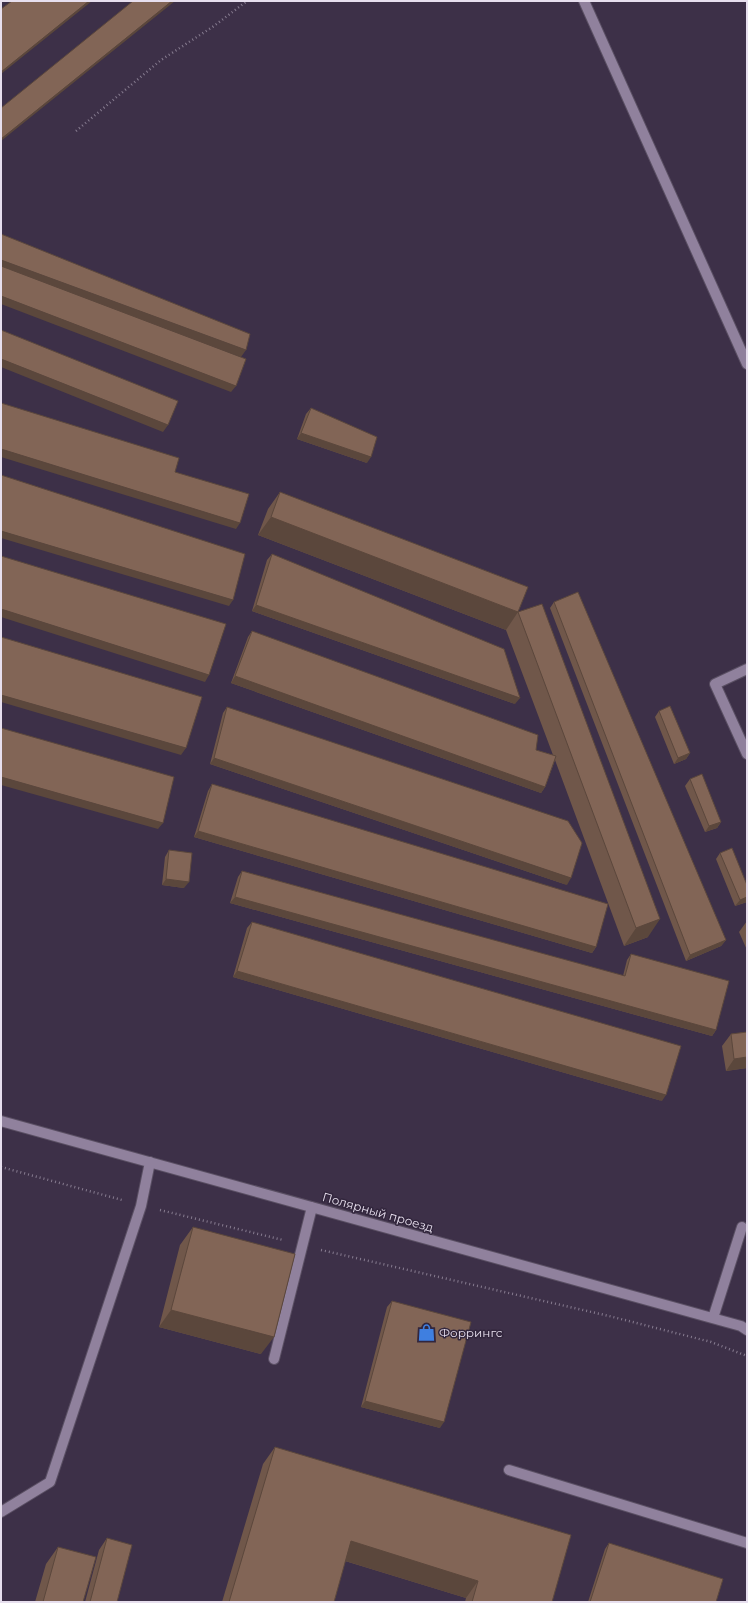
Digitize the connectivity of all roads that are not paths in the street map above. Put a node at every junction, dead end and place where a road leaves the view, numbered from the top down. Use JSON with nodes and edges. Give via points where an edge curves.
{"nodes":[{"id":1,"x":584,"y":1,"type":"edge"},
{"id":2,"x":747,"y":364,"type":"edge"},
{"id":3,"x":747,"y":669,"type":"edge"},
{"id":4,"x":747,"y":754,"type":"edge"},
{"id":5,"x":1,"y":1121,"type":"edge"},
{"id":6,"x":150,"y":1162,"type":"junction"},
{"id":7,"x":312,"y":1207,"type":"junction"},
{"id":8,"x":742,"y":1227,"type":"dead end"},
{"id":9,"x":713,"y":1318,"type":"junction"},
{"id":10,"x":745,"y":1328,"type":"edge"},
{"id":11,"x":274,"y":1359,"type":"dead end"},
{"id":12,"x":508,"y":1470,"type":"dead end"},
{"id":13,"x":1,"y":1512,"type":"edge"},
{"id":14,"x":747,"y":1543,"type":"edge"}],
"edges":[{"from":1,"to":2,"type":"street"},
{"from":3,"to":4,"type":"street","via":[[715,684]]},
{"from":5,"to":6,"type":"street","name":"Полярный проезд"},
{"from":6,"to":7,"type":"street","name":"Полярный проезд"},
{"from":6,"to":13,"type":"street","via":[[141,1206],[50,1482]]},
{"from":7,"to":9,"type":"street","name":"Полярный проезд"},
{"from":7,"to":11,"type":"street"},
{"from":8,"to":9,"type":"street"},
{"from":9,"to":10,"type":"street","name":"Полярный проезд"},
{"from":12,"to":14,"type":"street"}]}
